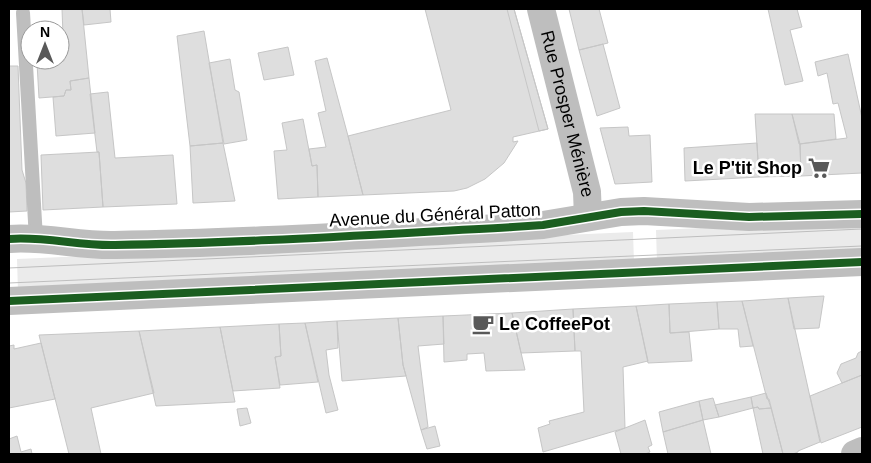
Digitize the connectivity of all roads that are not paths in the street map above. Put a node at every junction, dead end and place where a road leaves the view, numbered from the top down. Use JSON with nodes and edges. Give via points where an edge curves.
{"nodes":[{"id":1,"x":541,"y":9,"type":"edge"},
{"id":2,"x":23,"y":13,"type":"dead end"},
{"id":3,"x":862,"y":214,"type":"edge"},
{"id":4,"x":588,"y":217,"type":"junction"},
{"id":5,"x":9,"y":239,"type":"edge"},
{"id":6,"x":36,"y":239,"type":"junction"},
{"id":7,"x":862,"y":262,"type":"edge"},
{"id":8,"x":9,"y":301,"type":"edge"},
{"id":9,"x":862,"y":451,"type":"edge"},
{"id":10,"x":855,"y":454,"type":"edge"}],
"edges":[{"from":1,"to":4,"type":"street","name":"Rue Prosper Ménière","via":[[587,192]]},
{"from":2,"to":6,"type":"lane"},
{"from":3,"to":4,"type":"street","name":"Avenue du Général Patton","via":[[749,217],[644,211]]},
{"from":4,"to":6,"type":"street","name":"Avenue du Général Patton","via":[[513,228],[254,240],[113,245]]},
{"from":5,"to":6,"type":"street","name":"Avenue du Général Patton"},
{"from":7,"to":8,"type":"street"},
{"from":9,"to":10,"type":"street"}]}
